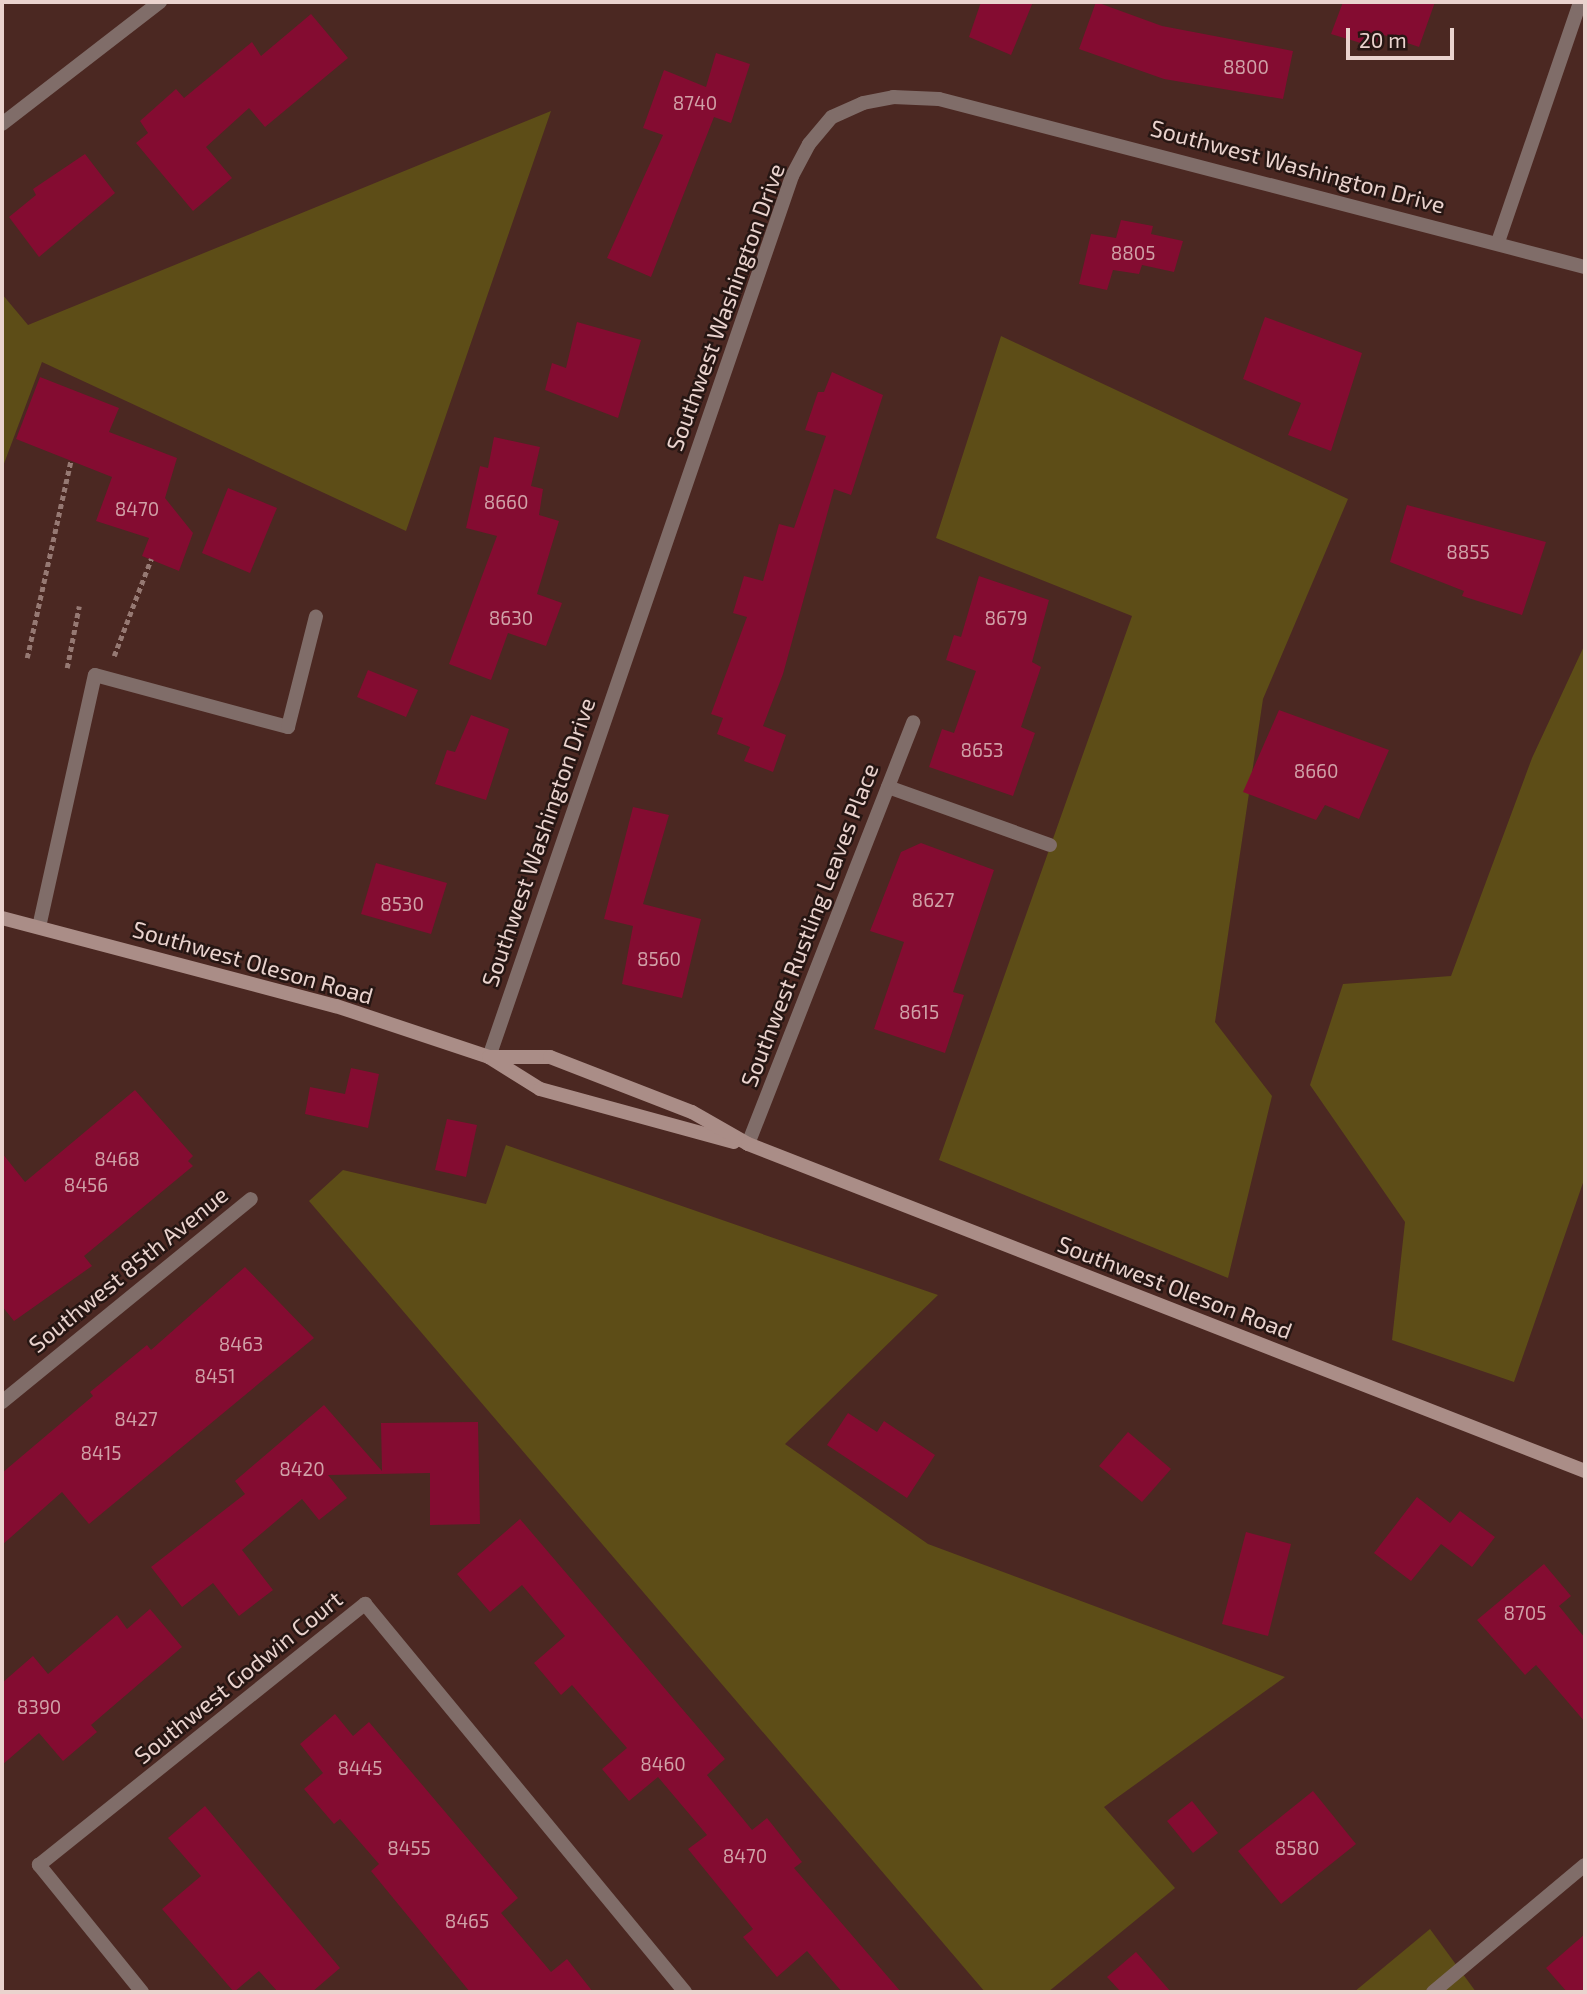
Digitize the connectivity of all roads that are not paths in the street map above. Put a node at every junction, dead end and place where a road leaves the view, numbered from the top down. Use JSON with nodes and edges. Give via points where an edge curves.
{"nodes":[{"id":1,"x":160,"y":2,"type":"edge"},
{"id":2,"x":1580,"y":2,"type":"edge"},
{"id":3,"x":2,"y":124,"type":"edge"},
{"id":4,"x":1498,"y":242,"type":"junction"},
{"id":5,"x":1585,"y":267,"type":"edge"},
{"id":6,"x":316,"y":616,"type":"dead end"},
{"id":7,"x":914,"y":722,"type":"dead end"},
{"id":8,"x":888,"y":787,"type":"junction"},
{"id":9,"x":1050,"y":845,"type":"dead end"},
{"id":10,"x":2,"y":918,"type":"edge"},
{"id":11,"x":39,"y":927,"type":"junction"},
{"id":12,"x":489,"y":1057,"type":"junction"},
{"id":13,"x":748,"y":1144,"type":"junction"},
{"id":14,"x":251,"y":1199,"type":"dead end"},
{"id":15,"x":2,"y":1401,"type":"edge"},
{"id":16,"x":1585,"y":1471,"type":"edge"},
{"id":17,"x":1585,"y":1865,"type":"edge"},
{"id":18,"x":142,"y":1992,"type":"edge"},
{"id":19,"x":685,"y":1992,"type":"edge"},
{"id":20,"x":1433,"y":1992,"type":"edge"}],
"edges":[{"from":1,"to":3,"type":"street"},
{"from":2,"to":4,"type":"street"},
{"from":4,"to":5,"type":"street","name":"Southwest Washington Drive"},
{"from":4,"to":12,"type":"street","name":"Southwest Washington Drive","via":[[939,99],[893,97],[832,117],[809,144],[792,176]]},
{"from":6,"to":11,"type":"street","via":[[288,727],[95,675]]},
{"from":7,"to":8,"type":"street","name":"Southwest Rustling Leaves Place"},
{"from":8,"to":9,"type":"street"},
{"from":8,"to":13,"type":"street","name":"Southwest Rustling Leaves Place"},
{"from":10,"to":11,"type":"main road","name":"Southwest Oleson Road"},
{"from":11,"to":12,"type":"main road","name":"Southwest Oleson Road","via":[[336,1006]]},
{"from":12,"to":13,"type":"main road","name":"Southwest Oleson Road","via":[[540,1089]]},
{"from":12,"to":13,"type":"main road","name":"Southwest Oleson Road","via":[[550,1056],[692,1112]]},
{"from":13,"to":16,"type":"main road","name":"Southwest Oleson Road"},
{"from":14,"to":15,"type":"street","name":"Southwest 85th Avenue"},
{"from":17,"to":20,"type":"street"},
{"from":18,"to":19,"type":"street","name":"Southwest Godwin Court","via":[[40,1866],[365,1604]]}]}
